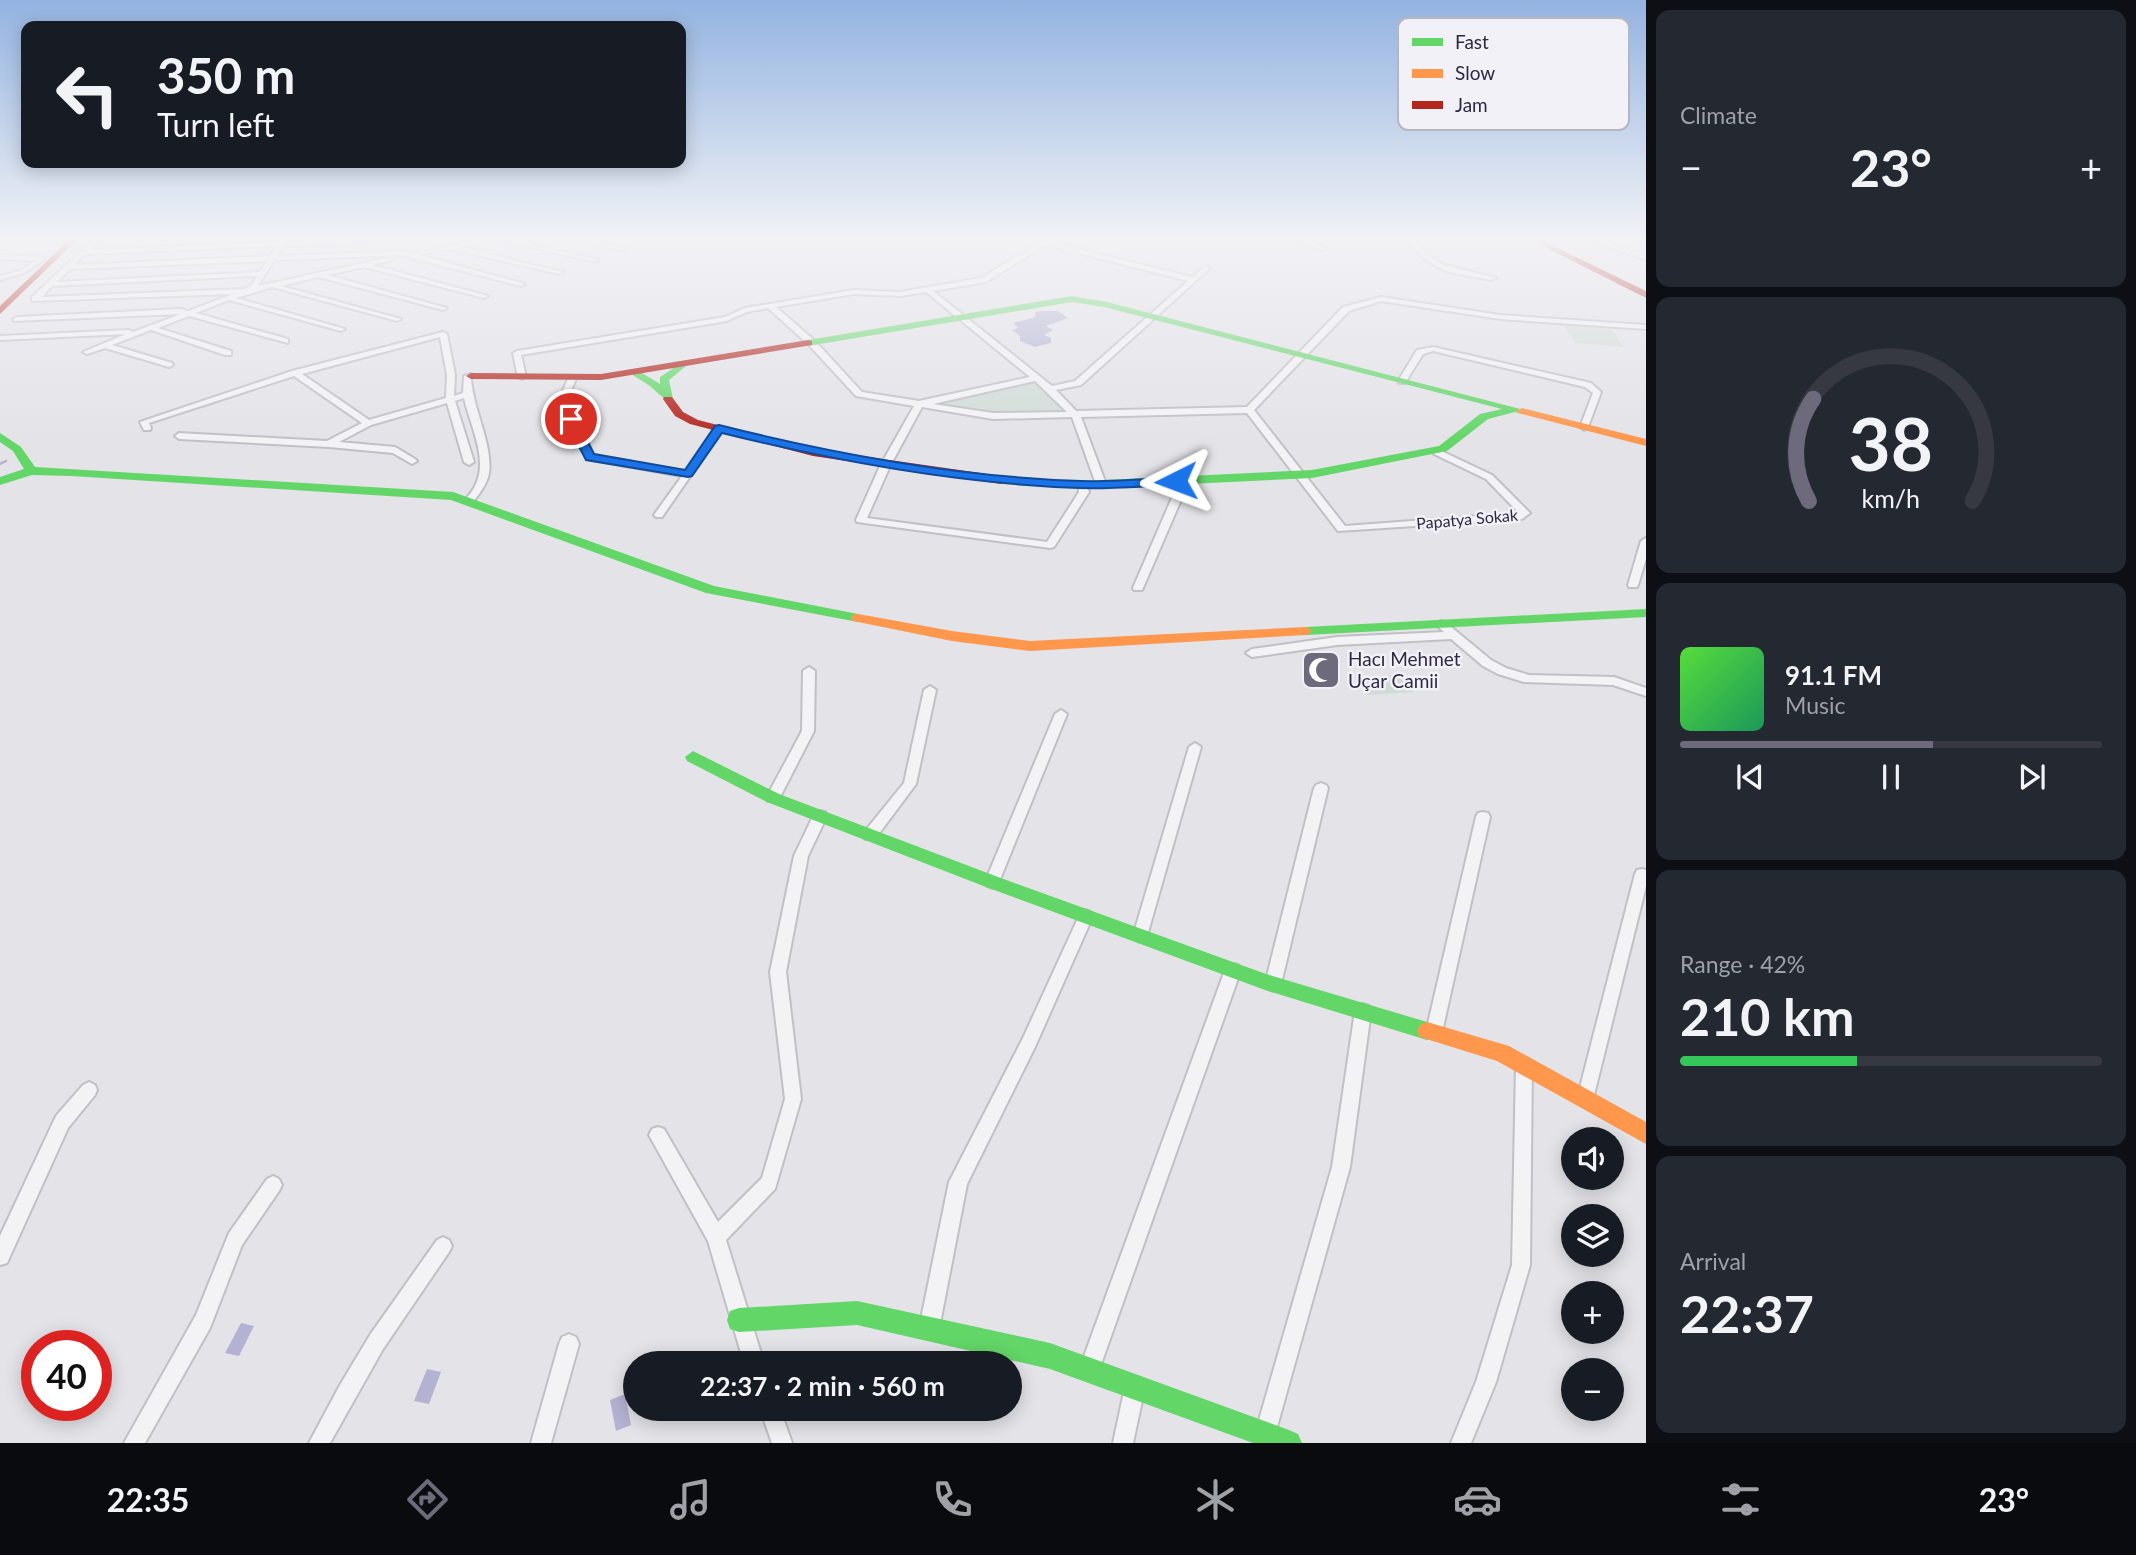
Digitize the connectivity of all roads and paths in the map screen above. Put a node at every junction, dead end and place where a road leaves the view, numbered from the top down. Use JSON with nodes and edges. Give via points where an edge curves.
{"nodes":[{"id":1,"x":204,"y":307,"type":"edge"},
{"id":2,"x":262,"y":307,"type":"edge"},
{"id":3,"x":354,"y":307,"type":"edge"},
{"id":4,"x":762,"y":307,"type":"edge"},
{"id":5,"x":772,"y":307,"type":"edge"},
{"id":6,"x":950,"y":307,"type":"edge"},
{"id":7,"x":1012,"y":307,"type":"edge"},
{"id":8,"x":1117,"y":307,"type":"edge"},
{"id":9,"x":1162,"y":307,"type":"edge"},
{"id":10,"x":1352,"y":307,"type":"edge"},
{"id":11,"x":1436,"y":307,"type":"edge"},
{"id":12,"x":190,"y":313,"type":"junction"},
{"id":13,"x":961,"y":316,"type":"junction"},
{"id":14,"x":1152,"y":316,"type":"junction"},
{"id":15,"x":18,"y":319,"type":"dead end"},
{"id":16,"x":397,"y":319,"type":"dead end"},
{"id":17,"x":1646,"y":327,"type":"edge"},
{"id":18,"x":150,"y":328,"type":"junction"},
{"id":19,"x":341,"y":329,"type":"dead end"},
{"id":20,"x":140,"y":332,"type":"junction"},
{"id":21,"x":0,"y":338,"type":"edge"},
{"id":22,"x":285,"y":341,"type":"dead end"},
{"id":23,"x":812,"y":343,"type":"junction"},
{"id":24,"x":104,"y":345,"type":"junction"},
{"id":25,"x":88,"y":352,"type":"dead end"},
{"id":26,"x":228,"y":353,"type":"dead end"},
{"id":27,"x":1304,"y":355,"type":"junction"},
{"id":28,"x":690,"y":363,"type":"junction"},
{"id":29,"x":169,"y":365,"type":"dead end"},
{"id":30,"x":639,"y":371,"type":"junction"},
{"id":31,"x":295,"y":373,"type":"junction"},
{"id":32,"x":471,"y":376,"type":"joint"},
{"id":33,"x":522,"y":377,"type":"junction"},
{"id":34,"x":1037,"y":378,"type":"junction"},
{"id":35,"x":572,"y":379,"type":"junction"},
{"id":36,"x":664,"y":379,"type":"junction"},
{"id":37,"x":1402,"y":381,"type":"junction"},
{"id":38,"x":1050,"y":389,"type":"junction"},
{"id":39,"x":1448,"y":392,"type":"junction"},
{"id":40,"x":466,"y":395,"type":"junction"},
{"id":41,"x":450,"y":398,"type":"junction"},
{"id":42,"x":668,"y":399,"type":"junction"},
{"id":43,"x":919,"y":404,"type":"junction"},
{"id":44,"x":1497,"y":405,"type":"junction"},
{"id":45,"x":1249,"y":410,"type":"junction"},
{"id":46,"x":1534,"y":414,"type":"junction"},
{"id":47,"x":1077,"y":416,"type":"junction"},
{"id":48,"x":1476,"y":418,"type":"junction"},
{"id":49,"x":368,"y":423,"type":"junction"},
{"id":50,"x":1584,"y":427,"type":"junction"},
{"id":51,"x":147,"y":428,"type":"dead end"},
{"id":52,"x":719,"y":429,"type":"junction"},
{"id":53,"x":0,"y":436,"type":"edge"},
{"id":54,"x":179,"y":436,"type":"dead end"},
{"id":55,"x":1646,"y":443,"type":"edge"},
{"id":56,"x":329,"y":444,"type":"junction"},
{"id":57,"x":1437,"y":452,"type":"junction"},
{"id":58,"x":412,"y":461,"type":"dead end"},
{"id":59,"x":469,"y":462,"type":"dead end"},
{"id":60,"x":886,"y":464,"type":"junction"},
{"id":61,"x":31,"y":471,"type":"junction"},
{"id":62,"x":688,"y":474,"type":"junction"},
{"id":63,"x":1301,"y":475,"type":"junction"},
{"id":64,"x":0,"y":481,"type":"edge"},
{"id":65,"x":1176,"y":481,"type":"junction"},
{"id":66,"x":1101,"y":484,"type":"junction"},
{"id":67,"x":1083,"y":485,"type":"junction"},
{"id":68,"x":470,"y":500,"type":"junction"},
{"id":69,"x":659,"y":515,"type":"dead end"},
{"id":70,"x":1646,"y":541,"type":"edge"},
{"id":71,"x":1633,"y":585,"type":"dead end"},
{"id":72,"x":1138,"y":588,"type":"dead end"},
{"id":73,"x":1646,"y":603,"type":"edge"},
{"id":74,"x":1646,"y":613,"type":"edge"},
{"id":75,"x":1447,"y":629,"type":"junction"},
{"id":76,"x":1080,"y":638,"type":"junction"},
{"id":77,"x":1252,"y":653,"type":"dead end"},
{"id":78,"x":809,"y":671,"type":"dead end"},
{"id":79,"x":930,"y":690,"type":"dead end"},
{"id":80,"x":1646,"y":692,"type":"edge"},
{"id":81,"x":1061,"y":714,"type":"dead end"},
{"id":82,"x":1195,"y":747,"type":"dead end"},
{"id":83,"x":693,"y":757,"type":"dead end"},
{"id":84,"x":1321,"y":788,"type":"dead end"},
{"id":85,"x":773,"y":798,"type":"junction"},
{"id":86,"x":820,"y":816,"type":"junction"},
{"id":87,"x":1483,"y":817,"type":"dead end"},
{"id":88,"x":870,"y":835,"type":"junction"},
{"id":89,"x":1642,"y":874,"type":"dead end"},
{"id":90,"x":992,"y":882,"type":"junction"},
{"id":91,"x":1086,"y":916,"type":"junction"},
{"id":92,"x":1140,"y":936,"type":"junction"},
{"id":93,"x":1233,"y":970,"type":"junction"},
{"id":94,"x":1273,"y":984,"type":"junction"},
{"id":95,"x":1363,"y":1011,"type":"junction"},
{"id":96,"x":1434,"y":1032,"type":"junction"},
{"id":97,"x":1524,"y":1065,"type":"junction"},
{"id":98,"x":89,"y":1090,"type":"dead end"},
{"id":99,"x":1585,"y":1099,"type":"junction"},
{"id":100,"x":1646,"y":1134,"type":"edge"},
{"id":101,"x":658,"y":1135,"type":"dead end"},
{"id":102,"x":273,"y":1185,"type":"dead end"},
{"id":103,"x":716,"y":1237,"type":"junction"},
{"id":104,"x":443,"y":1246,"type":"dead end"},
{"id":105,"x":0,"y":1256,"type":"edge"},
{"id":106,"x":739,"y":1321,"type":"junction"},
{"id":107,"x":929,"y":1329,"type":"junction"},
{"id":108,"x":569,"y":1344,"type":"dead end"},
{"id":109,"x":750,"y":1351,"type":"edge"},
{"id":110,"x":1088,"y":1370,"type":"junction"},
{"id":111,"x":1135,"y":1387,"type":"junction"},
{"id":112,"x":774,"y":1421,"type":"edge"},
{"id":113,"x":1265,"y":1434,"type":"junction"},
{"id":114,"x":134,"y":1443,"type":"edge"},
{"id":115,"x":318,"y":1443,"type":"edge"},
{"id":116,"x":541,"y":1443,"type":"edge"},
{"id":117,"x":782,"y":1443,"type":"edge"},
{"id":118,"x":1124,"y":1443,"type":"edge"},
{"id":119,"x":1289,"y":1443,"type":"edge"},
{"id":120,"x":1461,"y":1443,"type":"edge"}],
"edges":[{"from":1,"to":12,"type":"street"},
{"from":2,"to":19,"type":"street"},
{"from":3,"to":16,"type":"street"},
{"from":4,"to":33,"type":"street","via":[[727,319],[517,353]]},
{"from":5,"to":23,"type":"street"},
{"from":6,"to":13,"type":"street"},
{"from":7,"to":13,"type":"street"},
{"from":8,"to":14,"type":"street"},
{"from":9,"to":14,"type":"street"},
{"from":10,"to":27,"type":"street"},
{"from":11,"to":17,"type":"street","via":[[1500,317]]},
{"from":12,"to":15,"type":"street"},
{"from":12,"to":18,"type":"street"},
{"from":12,"to":22,"type":"street"},
{"from":13,"to":23,"type":"street"},
{"from":13,"to":34,"type":"street"},
{"from":14,"to":27,"type":"street"},
{"from":14,"to":38,"type":"street","via":[[1078,383]]},
{"from":18,"to":20,"type":"street"},
{"from":18,"to":26,"type":"street"},
{"from":20,"to":21,"type":"street"},
{"from":20,"to":24,"type":"street"},
{"from":23,"to":28,"type":"street"},
{"from":23,"to":43,"type":"street","via":[[859,394]]},
{"from":24,"to":25,"type":"street"},
{"from":24,"to":29,"type":"street"},
{"from":27,"to":37,"type":"street"},
{"from":27,"to":45,"type":"street"},
{"from":28,"to":30,"type":"street"},
{"from":28,"to":36,"type":"street"},
{"from":30,"to":35,"type":"street"},
{"from":30,"to":36,"type":"street","via":[[662,372]]},
{"from":30,"to":42,"type":"street"},
{"from":31,"to":41,"type":"street","via":[[443,334]]},
{"from":31,"to":49,"type":"street"},
{"from":31,"to":51,"type":"street","via":[[144,422]]},
{"from":32,"to":33,"type":"street"},
{"from":32,"to":40,"type":"street"},
{"from":33,"to":35,"type":"street"},
{"from":34,"to":38,"type":"street"},
{"from":34,"to":43,"type":"street"},
{"from":35,"to":62,"type":"street","via":[[562,399],[590,457]]},
{"from":36,"to":42,"type":"street"},
{"from":37,"to":39,"type":"street"},
{"from":37,"to":50,"type":"street","via":[[1420,352],[1427,349],[1588,385],[1597,392]]},
{"from":38,"to":47,"type":"street"},
{"from":39,"to":44,"type":"street"},
{"from":39,"to":48,"type":"street","via":[[1470,402]]},
{"from":40,"to":41,"type":"street"},
{"from":40,"to":68,"type":"street","via":[[486,474]]},
{"from":41,"to":49,"type":"street"},
{"from":41,"to":59,"type":"street"},
{"from":42,"to":52,"type":"street","via":[[685,418]]},
{"from":43,"to":47,"type":"street","via":[[993,416]]},
{"from":43,"to":60,"type":"street"},
{"from":44,"to":46,"type":"street"},
{"from":44,"to":48,"type":"street","via":[[1483,405]]},
{"from":45,"to":47,"type":"street"},
{"from":45,"to":63,"type":"street"},
{"from":46,"to":48,"type":"street","via":[[1503,411]]},
{"from":46,"to":50,"type":"street"},
{"from":47,"to":66,"type":"street"},
{"from":48,"to":57,"type":"street"},
{"from":49,"to":56,"type":"street"},
{"from":50,"to":55,"type":"street"},
{"from":52,"to":60,"type":"street"},
{"from":52,"to":62,"type":"street"},
{"from":53,"to":61,"type":"street","via":[[17,449]]},
{"from":54,"to":56,"type":"street"},
{"from":56,"to":58,"type":"street","via":[[394,450]]},
{"from":57,"to":63,"type":"street"},
{"from":57,"to":63,"type":"street","name":"Papatya Sokak","via":[[1489,477],[1525,513],[1342,529]]},
{"from":60,"to":67,"type":"street","via":[[989,479]]},
{"from":60,"to":67,"type":"street","via":[[861,520],[1050,545],[1084,492]]},
{"from":61,"to":64,"type":"street"},
{"from":61,"to":68,"type":"street"},
{"from":62,"to":69,"type":"street"},
{"from":63,"to":65,"type":"street"},
{"from":65,"to":66,"type":"street"},
{"from":65,"to":72,"type":"street","via":[[1179,493]]},
{"from":66,"to":67,"type":"street"},
{"from":68,"to":76,"type":"street","via":[[711,590],[975,639],[1030,646]]},
{"from":70,"to":71,"type":"street"},
{"from":73,"to":76,"type":"street"},
{"from":74,"to":75,"type":"street"},
{"from":75,"to":76,"type":"street"},
{"from":75,"to":77,"type":"street"},
{"from":75,"to":80,"type":"street","via":[[1487,663],[1528,679],[1614,681]]},
{"from":78,"to":85,"type":"street","via":[[808,732]]},
{"from":79,"to":88,"type":"street","via":[[910,783]]},
{"from":81,"to":90,"type":"street"},
{"from":82,"to":92,"type":"street"},
{"from":83,"to":85,"type":"street"},
{"from":84,"to":94,"type":"street"},
{"from":85,"to":86,"type":"street"},
{"from":86,"to":88,"type":"street"},
{"from":86,"to":103,"type":"street","via":[[801,856],[778,972],[793,1099],[769,1183]]},
{"from":87,"to":96,"type":"street"},
{"from":88,"to":90,"type":"street"},
{"from":89,"to":99,"type":"street"},
{"from":90,"to":91,"type":"street"},
{"from":91,"to":92,"type":"street"},
{"from":91,"to":107,"type":"street","via":[[958,1182]]},
{"from":92,"to":93,"type":"street"},
{"from":93,"to":94,"type":"street"},
{"from":93,"to":110,"type":"street"},
{"from":94,"to":95,"type":"street"},
{"from":95,"to":96,"type":"street"},
{"from":95,"to":113,"type":"street","via":[[1341,1167]]},
{"from":96,"to":97,"type":"street","via":[[1502,1053]]},
{"from":97,"to":99,"type":"street"},
{"from":97,"to":120,"type":"street","via":[[1521,1265],[1486,1382]]},
{"from":98,"to":105,"type":"street","via":[[62,1122]]},
{"from":99,"to":100,"type":"street"},
{"from":101,"to":103,"type":"street"},
{"from":102,"to":114,"type":"street","via":[[235,1239],[203,1321]]},
{"from":103,"to":106,"type":"street"},
{"from":104,"to":115,"type":"street","via":[[355,1373]]},
{"from":106,"to":107,"type":"street","via":[[858,1313]]},
{"from":106,"to":109,"type":"street"},
{"from":107,"to":110,"type":"street","via":[[1049,1356]]},
{"from":108,"to":116,"type":"street"},
{"from":110,"to":111,"type":"street"},
{"from":111,"to":113,"type":"street"},
{"from":111,"to":118,"type":"street"},
{"from":112,"to":117,"type":"street"},
{"from":113,"to":119,"type":"street"}]}
